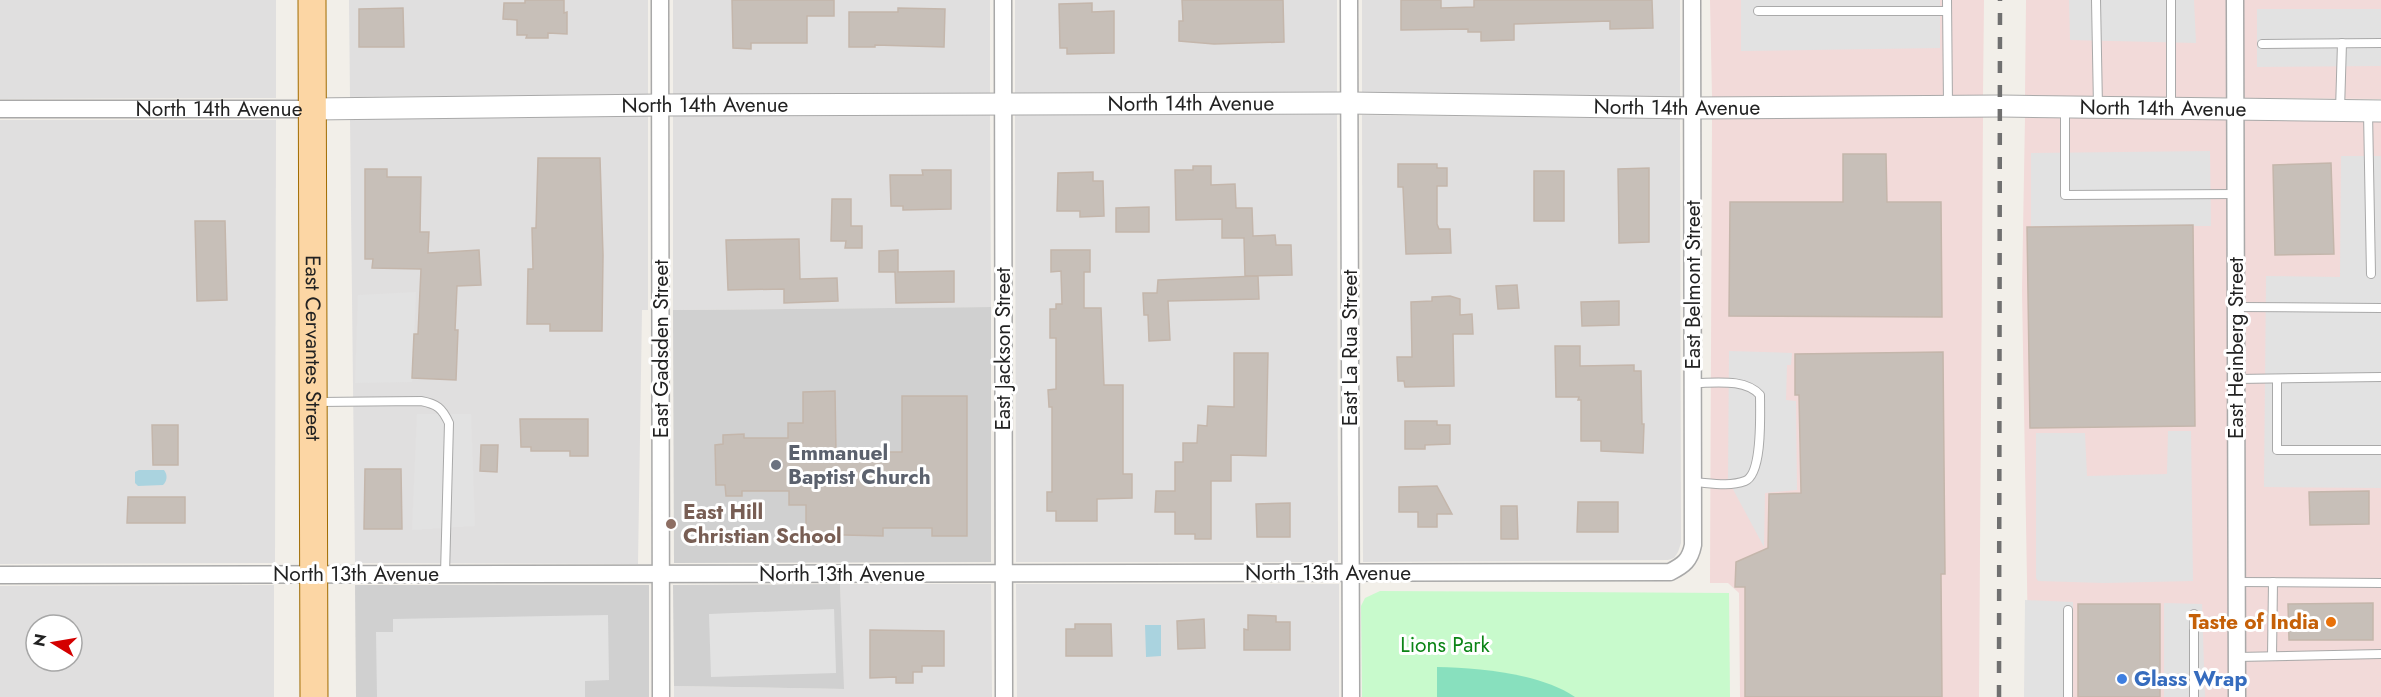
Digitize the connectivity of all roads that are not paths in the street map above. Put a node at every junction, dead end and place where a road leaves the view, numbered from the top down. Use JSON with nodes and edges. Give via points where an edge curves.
{"nodes":[{"id":1,"x":312,"y":0,"type":"edge"},
{"id":2,"x":660,"y":0,"type":"edge"},
{"id":3,"x":1003,"y":0,"type":"edge"},
{"id":4,"x":1349,"y":0,"type":"edge"},
{"id":5,"x":1692,"y":0,"type":"edge"},
{"id":6,"x":1947,"y":0,"type":"edge"},
{"id":7,"x":2096,"y":0,"type":"edge"},
{"id":8,"x":2170,"y":0,"type":"edge"},
{"id":9,"x":2235,"y":0,"type":"edge"},
{"id":10,"x":1758,"y":11,"type":"dead end"},
{"id":11,"x":1947,"y":12,"type":"junction"},
{"id":12,"x":2342,"y":43,"type":"junction"},
{"id":13,"x":2381,"y":43,"type":"edge"},
{"id":14,"x":2262,"y":44,"type":"dead end"},
{"id":15,"x":1003,"y":104,"type":"junction"},
{"id":16,"x":1349,"y":104,"type":"junction"},
{"id":17,"x":660,"y":105,"type":"junction"},
{"id":18,"x":1948,"y":106,"type":"junction"},
{"id":19,"x":2066,"y":107,"type":"junction"},
{"id":20,"x":2098,"y":107,"type":"junction"},
{"id":21,"x":1692,"y":108,"type":"junction"},
{"id":22,"x":2172,"y":108,"type":"junction"},
{"id":23,"x":2236,"y":108,"type":"junction"},
{"id":24,"x":313,"y":109,"type":"junction"},
{"id":25,"x":0,"y":110,"type":"edge"},
{"id":26,"x":2340,"y":110,"type":"junction"},
{"id":27,"x":2374,"y":111,"type":"edge"},
{"id":28,"x":2236,"y":194,"type":"junction"},
{"id":29,"x":2372,"y":274,"type":"dead end"},
{"id":30,"x":2236,"y":307,"type":"junction"},
{"id":31,"x":2381,"y":308,"type":"edge"},
{"id":32,"x":2381,"y":377,"type":"edge"},
{"id":33,"x":2237,"y":379,"type":"junction"},
{"id":34,"x":2277,"y":379,"type":"junction"},
{"id":35,"x":1693,"y":383,"type":"junction"},
{"id":36,"x":313,"y":402,"type":"junction"},
{"id":37,"x":2381,"y":450,"type":"edge"},
{"id":38,"x":1693,"y":482,"type":"junction"},
{"id":39,"x":1682,"y":566,"type":"joint"},
{"id":40,"x":1004,"y":573,"type":"junction"},
{"id":41,"x":1351,"y":573,"type":"junction"},
{"id":42,"x":0,"y":574,"type":"edge"},
{"id":43,"x":314,"y":574,"type":"junction"},
{"id":44,"x":445,"y":574,"type":"junction"},
{"id":45,"x":661,"y":574,"type":"junction"},
{"id":46,"x":2237,"y":582,"type":"junction"},
{"id":47,"x":2273,"y":582,"type":"junction"},
{"id":48,"x":2381,"y":583,"type":"edge"},
{"id":49,"x":2068,"y":610,"type":"dead end"},
{"id":50,"x":2194,"y":614,"type":"dead end"},
{"id":51,"x":2381,"y":654,"type":"edge"},
{"id":52,"x":2272,"y":656,"type":"junction"},
{"id":53,"x":2237,"y":657,"type":"junction"},
{"id":54,"x":314,"y":697,"type":"edge"},
{"id":55,"x":661,"y":697,"type":"edge"},
{"id":56,"x":1004,"y":697,"type":"edge"},
{"id":57,"x":1351,"y":697,"type":"edge"},
{"id":58,"x":2068,"y":697,"type":"edge"},
{"id":59,"x":2194,"y":697,"type":"edge"},
{"id":60,"x":2237,"y":697,"type":"edge"}],
"edges":[{"from":1,"to":24,"type":"main road","name":"East Cervantes Street"},
{"from":2,"to":17,"type":"street","name":"East Gadsden Street"},
{"from":3,"to":15,"type":"street","name":"East Jackson Street"},
{"from":4,"to":16,"type":"street","name":"East La Rua Street"},
{"from":5,"to":21,"type":"street","name":"East Belmont Street"},
{"from":6,"to":11,"type":"lane"},
{"from":7,"to":20,"type":"lane"},
{"from":8,"to":22,"type":"lane"},
{"from":9,"to":23,"type":"street","name":"East Heinberg Street"},
{"from":10,"to":11,"type":"lane"},
{"from":11,"to":18,"type":"lane"},
{"from":12,"to":13,"type":"lane"},
{"from":12,"to":14,"type":"lane"},
{"from":12,"to":26,"type":"lane"},
{"from":15,"to":16,"type":"street","name":"North 14th Avenue"},
{"from":15,"to":17,"type":"street","name":"North 14th Avenue"},
{"from":15,"to":40,"type":"street","name":"East Jackson Street"},
{"from":16,"to":21,"type":"street","name":"North 14th Avenue"},
{"from":16,"to":41,"type":"street","name":"East La Rua Street"},
{"from":17,"to":24,"type":"street","name":"North 14th Avenue"},
{"from":17,"to":45,"type":"street","name":"East Gadsden Street"},
{"from":18,"to":19,"type":"street","name":"North 14th Avenue"},
{"from":18,"to":21,"type":"street","name":"North 14th Avenue"},
{"from":19,"to":20,"type":"street","name":"North 14th Avenue"},
{"from":19,"to":28,"type":"lane","via":[[2065,195]]},
{"from":20,"to":22,"type":"street","name":"North 14th Avenue"},
{"from":21,"to":35,"type":"street","name":"East Belmont Street"},
{"from":22,"to":23,"type":"street","name":"North 14th Avenue"},
{"from":23,"to":26,"type":"street","name":"North 14th Avenue"},
{"from":23,"to":28,"type":"street","name":"East Heinberg Street"},
{"from":24,"to":25,"type":"street","name":"North 14th Avenue"},
{"from":24,"to":36,"type":"main road","name":"East Cervantes Street"},
{"from":26,"to":27,"type":"street","name":"North 14th Avenue"},
{"from":27,"to":29,"type":"lane"},
{"from":28,"to":30,"type":"street","name":"East Heinberg Street"},
{"from":30,"to":31,"type":"lane"},
{"from":30,"to":33,"type":"street","name":"East Heinberg Street"},
{"from":32,"to":34,"type":"lane"},
{"from":33,"to":34,"type":"lane"},
{"from":33,"to":46,"type":"street","name":"East Heinberg Street"},
{"from":34,"to":37,"type":"lane","via":[[2277,450]]},
{"from":35,"to":38,"type":"street","name":"East Belmont Street"},
{"from":35,"to":38,"type":"lane","via":[[1752,386],[1760,395],[1754,473],[1748,480],[1730,484]]},
{"from":36,"to":43,"type":"main road","name":"East Cervantes Street"},
{"from":36,"to":44,"type":"lane","via":[[421,401],[443,410],[449,423]]},
{"from":38,"to":39,"type":"street","name":"East Belmont Street","via":[[1693,545],[1690,558]]},
{"from":39,"to":41,"type":"street","name":"North 13th Avenue","via":[[1670,572]]},
{"from":40,"to":41,"type":"street","name":"North 13th Avenue"},
{"from":40,"to":45,"type":"street","name":"North 13th Avenue"},
{"from":40,"to":56,"type":"street","name":"East Jackson Street"},
{"from":41,"to":57,"type":"street","name":"East La Rua Street"},
{"from":42,"to":43,"type":"street","name":"North 13th Avenue"},
{"from":43,"to":44,"type":"street","name":"North 13th Avenue"},
{"from":43,"to":54,"type":"main road","name":"East Cervantes Street"},
{"from":44,"to":45,"type":"street","name":"North 13th Avenue"},
{"from":45,"to":55,"type":"street","name":"East Gadsden Street"},
{"from":46,"to":47,"type":"lane"},
{"from":46,"to":53,"type":"street","name":"East Heinberg Street"},
{"from":47,"to":48,"type":"lane"},
{"from":47,"to":52,"type":"lane"},
{"from":49,"to":58,"type":"lane"},
{"from":50,"to":59,"type":"lane"},
{"from":51,"to":52,"type":"lane"},
{"from":52,"to":53,"type":"lane"},
{"from":53,"to":60,"type":"street","name":"East Heinberg Street"}]}
